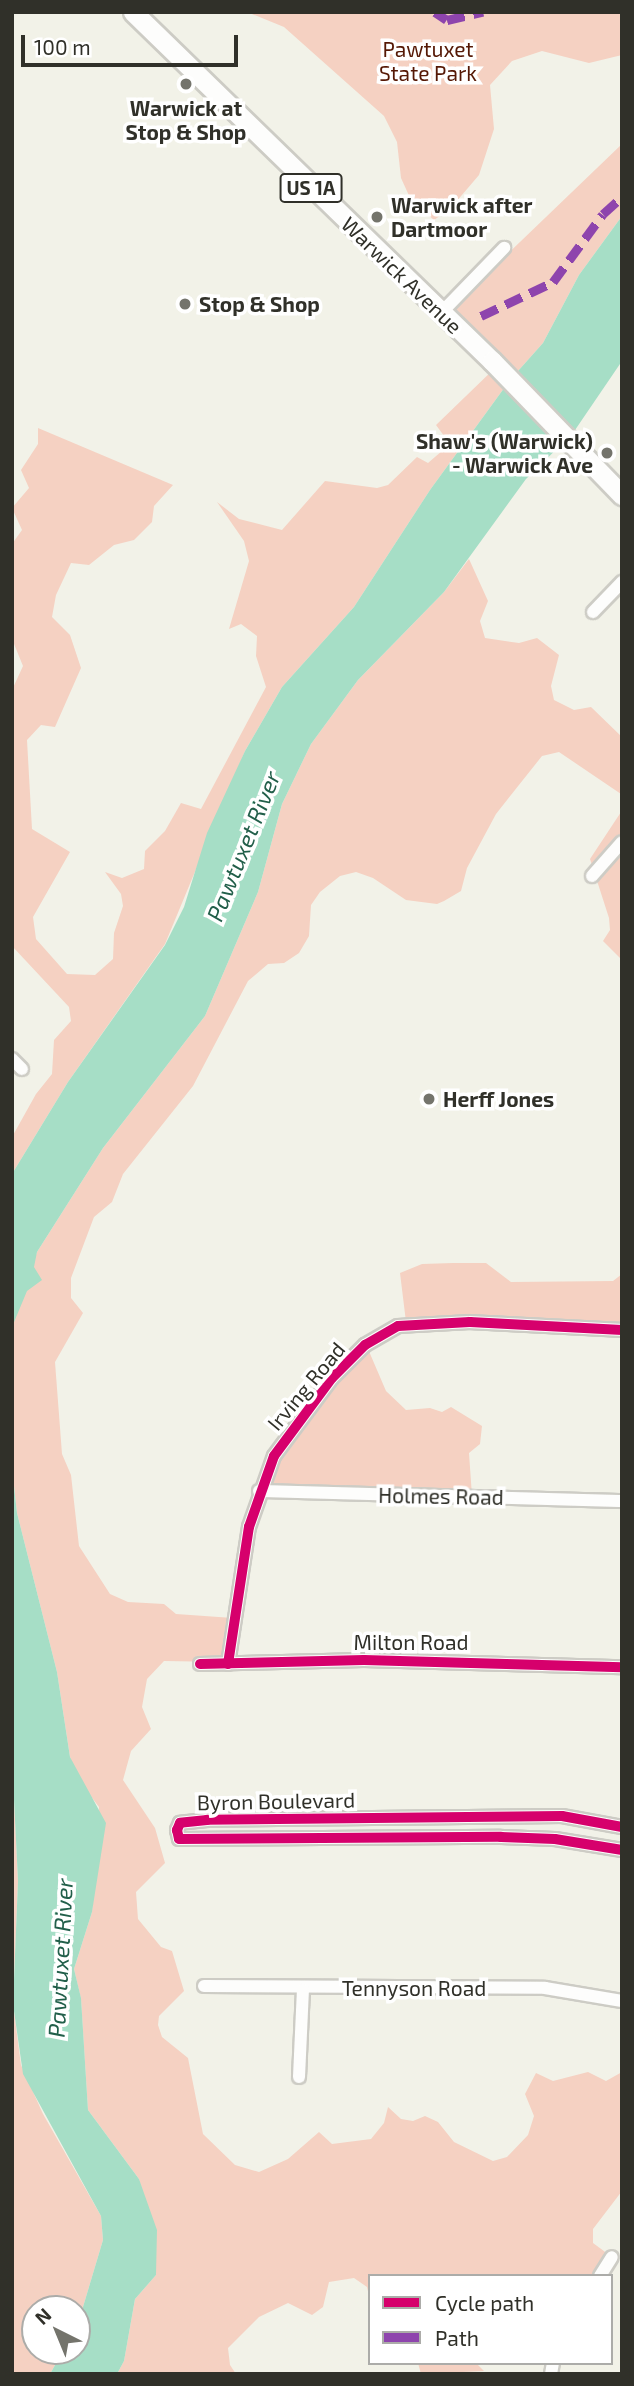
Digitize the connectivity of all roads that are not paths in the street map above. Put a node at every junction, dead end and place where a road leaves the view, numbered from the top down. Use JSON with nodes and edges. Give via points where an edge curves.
{"nodes":[{"id":1,"x":133,"y":12,"type":"edge"},
{"id":2,"x":504,"y":247,"type":"dead end"},
{"id":3,"x":441,"y":313,"type":"junction"},
{"id":4,"x":571,"y":441,"type":"junction"},
{"id":5,"x":622,"y":481,"type":"edge"},
{"id":6,"x":622,"y":495,"type":"edge"},
{"id":7,"x":622,"y":582,"type":"edge"},
{"id":8,"x":593,"y":612,"type":"dead end"},
{"id":9,"x":622,"y":842,"type":"edge"},
{"id":10,"x":592,"y":876,"type":"dead end"},
{"id":11,"x":12,"y":1059,"type":"edge"},
{"id":12,"x":22,"y":1069,"type":"dead end"},
{"id":13,"x":622,"y":1329,"type":"edge"},
{"id":14,"x":259,"y":1491,"type":"junction"},
{"id":15,"x":622,"y":1501,"type":"edge"},
{"id":16,"x":200,"y":1664,"type":"dead end"},
{"id":17,"x":228,"y":1664,"type":"junction"},
{"id":18,"x":622,"y":1667,"type":"edge"},
{"id":19,"x":456,"y":1818,"type":"junction"},
{"id":20,"x":620,"y":1827,"type":"edge"},
{"id":21,"x":455,"y":1837,"type":"junction"},
{"id":22,"x":617,"y":1849,"type":"edge"},
{"id":23,"x":204,"y":1986,"type":"dead end"},
{"id":24,"x":303,"y":1990,"type":"junction"},
{"id":25,"x":622,"y":2001,"type":"edge"},
{"id":26,"x":299,"y":2077,"type":"dead end"},
{"id":27,"x":612,"y":2257,"type":"dead end"},
{"id":28,"x":601,"y":2274,"type":"edge"}],
"edges":[{"from":1,"to":3,"type":"main road","name":"Warwick Avenue","number":"US 1A"},
{"from":2,"to":3,"type":"street"},
{"from":3,"to":4,"type":"main road","name":"Warwick Avenue","number":"US 1A"},
{"from":4,"to":5,"type":"main road","via":[[584,446]]},
{"from":4,"to":6,"type":"main road"},
{"from":7,"to":8,"type":"street"},
{"from":9,"to":10,"type":"street"},
{"from":11,"to":12,"type":"street"},
{"from":13,"to":14,"type":"street","name":"Irving Road","via":[[470,1322],[398,1326],[365,1345],[332,1378],[274,1456]]},
{"from":14,"to":15,"type":"street","name":"Holmes Road"},
{"from":14,"to":17,"type":"street","name":"Irving Road"},
{"from":16,"to":17,"type":"street","name":"Milton Road"},
{"from":17,"to":18,"type":"street","name":"Milton Road","via":[[377,1660]]},
{"from":19,"to":20,"type":"street","name":"Byron Boulevard","via":[[562,1816]]},
{"from":19,"to":21,"type":"street"},
{"from":19,"to":21,"type":"street","name":"Byron Boulevard","via":[[207,1821],[180,1823],[177,1830],[179,1839]]},
{"from":20,"to":22,"type":"street"},
{"from":21,"to":22,"type":"street","name":"Byron Boulevard","via":[[555,1839]]},
{"from":23,"to":24,"type":"street","name":"Tennyson Road"},
{"from":24,"to":25,"type":"street","name":"Tennyson Road","via":[[545,1988]]},
{"from":24,"to":26,"type":"street"},
{"from":27,"to":28,"type":"street"}]}
